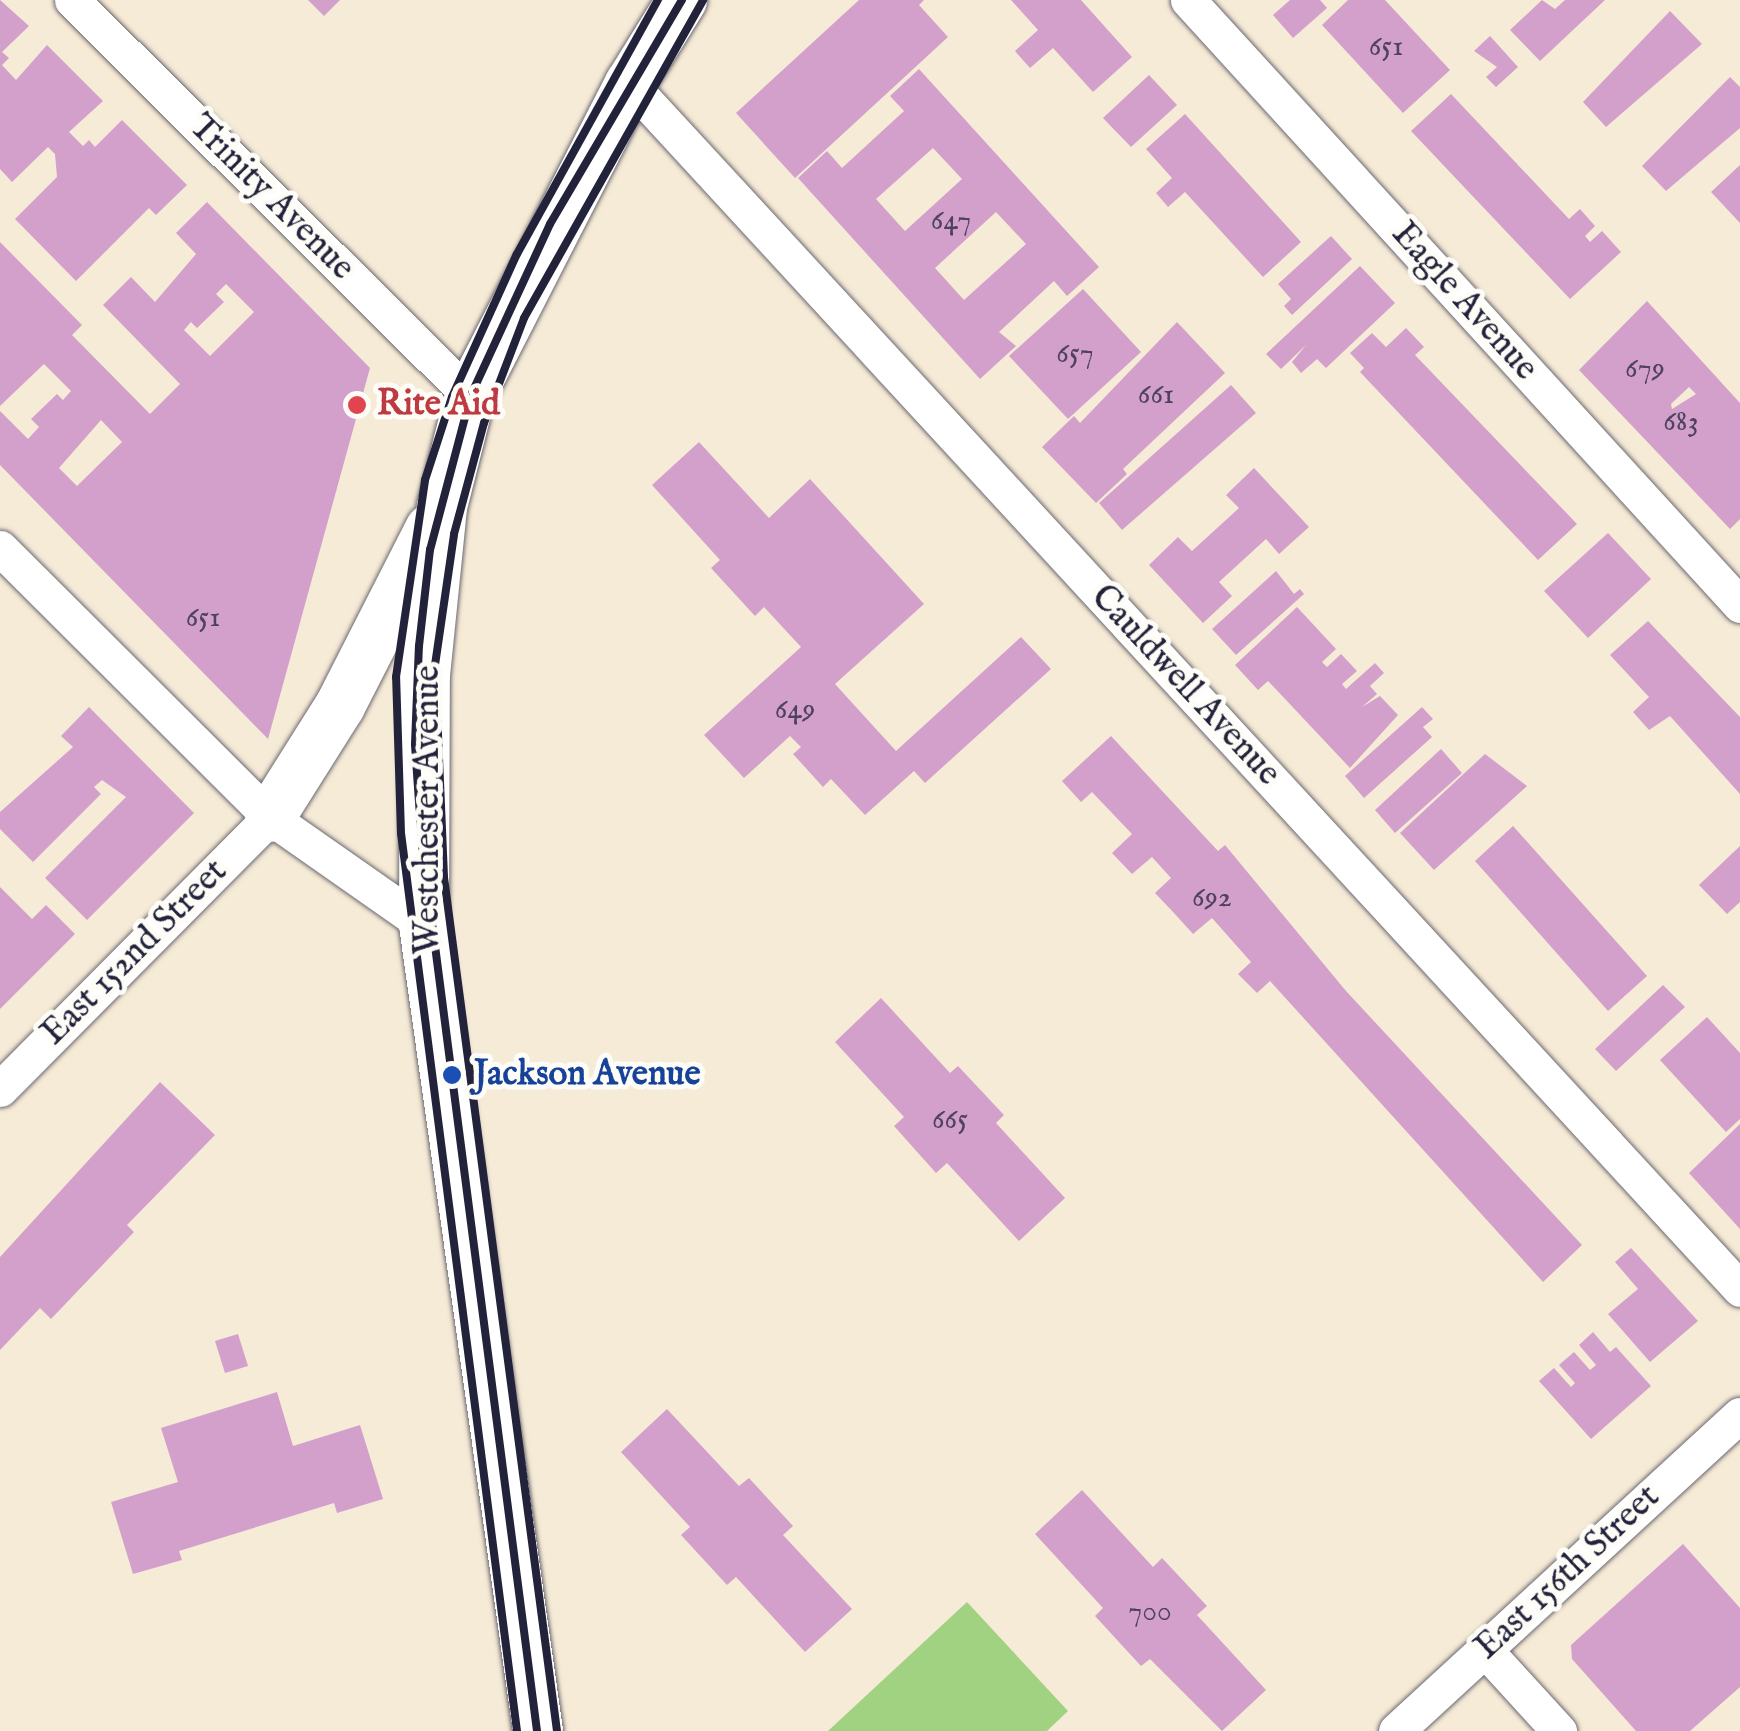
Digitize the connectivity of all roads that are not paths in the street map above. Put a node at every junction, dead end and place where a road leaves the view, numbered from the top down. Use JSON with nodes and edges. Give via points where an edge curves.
{"nodes":[{"id":1,"x":72,"y":0,"type":"edge"},
{"id":2,"x":682,"y":0,"type":"edge"},
{"id":3,"x":1188,"y":0,"type":"edge"},
{"id":4,"x":630,"y":84,"type":"junction"},
{"id":5,"x":470,"y":396,"type":"junction"},
{"id":6,"x":442,"y":507,"type":"junction"},
{"id":7,"x":0,"y":548,"type":"edge"},
{"id":8,"x":1740,"y":604,"type":"edge"},
{"id":9,"x":270,"y":817,"type":"junction"},
{"id":10,"x":424,"y":925,"type":"junction"},
{"id":11,"x":0,"y":1089,"type":"edge"},
{"id":12,"x":1740,"y":1289,"type":"edge"},
{"id":13,"x":1740,"y":1415,"type":"edge"},
{"id":14,"x":1485,"y":1650,"type":"junction"},
{"id":15,"x":544,"y":1722,"type":"edge"},
{"id":16,"x":1396,"y":1731,"type":"edge"},
{"id":17,"x":1559,"y":1731,"type":"edge"}],
"edges":[{"from":1,"to":5,"type":"street","name":"Trinity Avenue"},
{"from":2,"to":4,"type":"main road","name":"Westchester Avenue"},
{"from":3,"to":8,"type":"street","name":"Eagle Avenue"},
{"from":4,"to":5,"type":"main road","name":"Westchester Avenue"},
{"from":4,"to":12,"type":"street","name":"Cauldwell Avenue"},
{"from":5,"to":6,"type":"main road","name":"Westchester Avenue"},
{"from":6,"to":9,"type":"main road","via":[[340,706]]},
{"from":6,"to":10,"type":"main road","name":"Westchester Avenue","via":[[426,675]]},
{"from":7,"to":9,"type":"street"},
{"from":9,"to":10,"type":"street"},
{"from":9,"to":11,"type":"street","name":"East 152nd Street"},
{"from":10,"to":15,"type":"main road","name":"Westchester Avenue"},
{"from":13,"to":14,"type":"street","name":"East 156th Street"},
{"from":14,"to":16,"type":"street","name":"East 156th Street"},
{"from":14,"to":17,"type":"street"}]}
